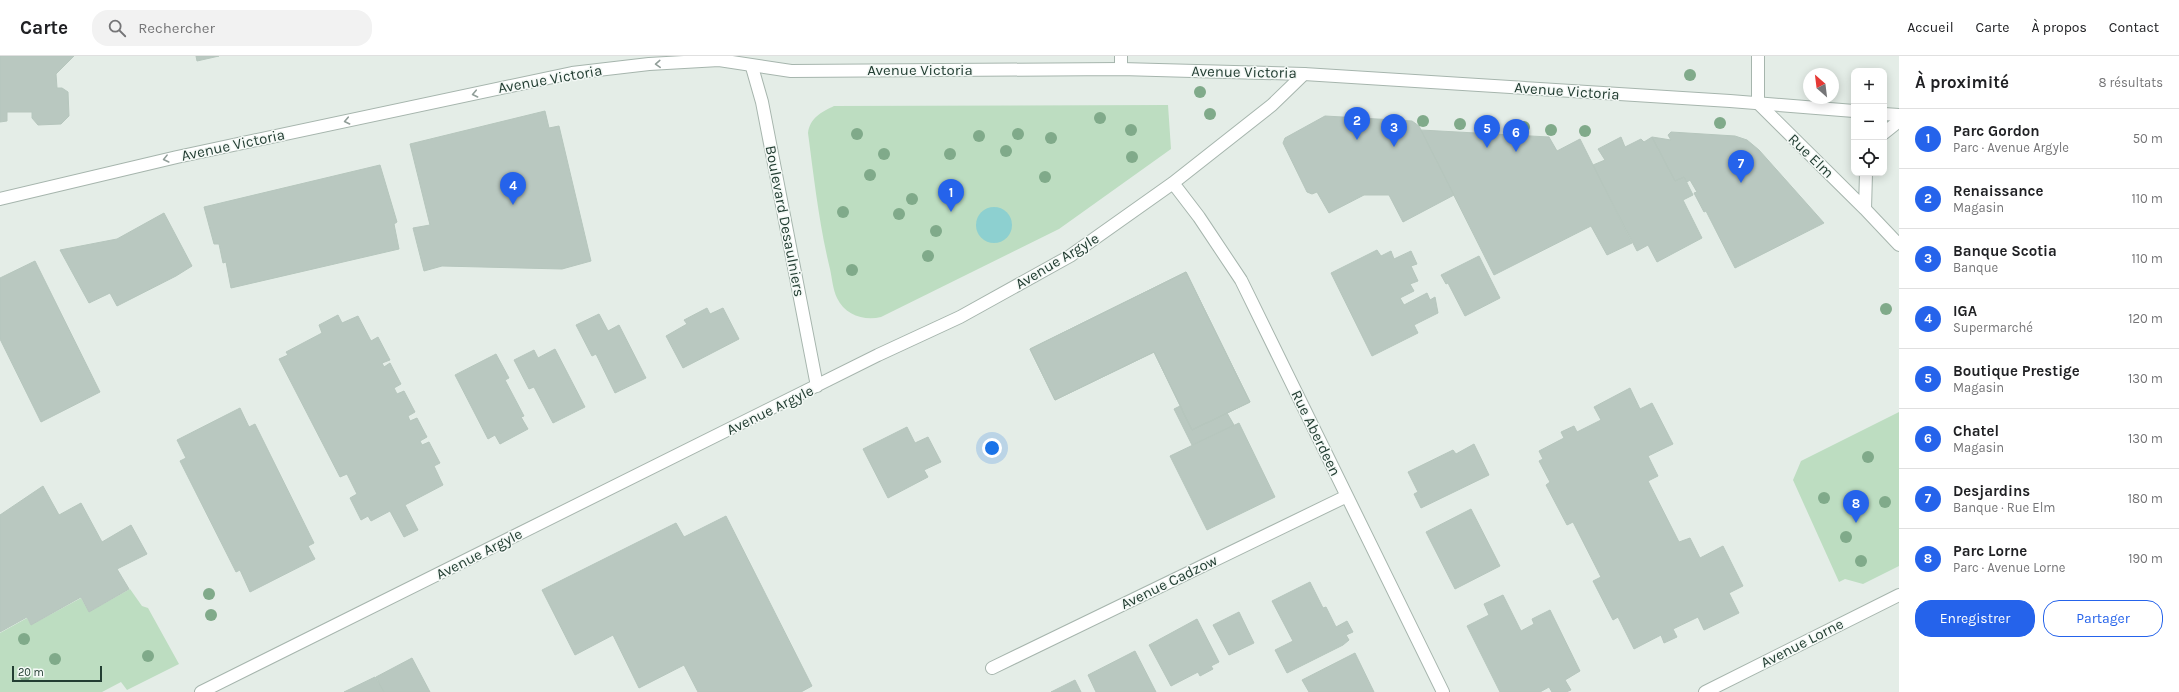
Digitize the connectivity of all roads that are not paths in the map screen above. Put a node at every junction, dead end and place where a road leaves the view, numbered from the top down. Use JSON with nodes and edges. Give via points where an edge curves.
{"nodes":[{"id":1,"x":1121,"y":56,"type":"edge"},
{"id":2,"x":1758,"y":56,"type":"edge"},
{"id":3,"x":752,"y":61,"type":"edge"},
{"id":4,"x":1120,"y":69,"type":"junction"},
{"id":5,"x":1304,"y":74,"type":"junction"},
{"id":6,"x":1758,"y":103,"type":"junction"},
{"id":7,"x":1851,"y":111,"type":"edge"},
{"id":8,"x":1887,"y":114,"type":"edge"},
{"id":9,"x":1899,"y":115,"type":"edge"},
{"id":10,"x":1899,"y":121,"type":"edge"},
{"id":11,"x":1887,"y":131,"type":"edge"},
{"id":12,"x":1866,"y":176,"type":"edge"},
{"id":13,"x":1173,"y":184,"type":"junction"},
{"id":14,"x":0,"y":199,"type":"edge"},
{"id":15,"x":1865,"y":209,"type":"junction"},
{"id":16,"x":1899,"y":246,"type":"edge"},
{"id":17,"x":818,"y":386,"type":"junction"},
{"id":18,"x":1347,"y":496,"type":"junction"},
{"id":19,"x":1899,"y":595,"type":"edge"},
{"id":20,"x":992,"y":668,"type":"dead end"},
{"id":21,"x":201,"y":692,"type":"edge"},
{"id":22,"x":1443,"y":692,"type":"edge"},
{"id":23,"x":1705,"y":692,"type":"edge"}],
"edges":[{"from":1,"to":4,"type":"street"},
{"from":2,"to":6,"type":"street"},
{"from":3,"to":4,"type":"street","name":"Avenue Victoria","via":[[791,71]]},
{"from":3,"to":14,"type":"street","name":"Avenue Victoria","one_way":true,"via":[[649,64],[572,73],[185,155]]},
{"from":3,"to":17,"type":"street","name":"Boulevard Desaulniers"},
{"from":4,"to":5,"type":"street","name":"Avenue Victoria"},
{"from":5,"to":6,"type":"street","name":"Avenue Victoria"},
{"from":5,"to":13,"type":"street","name":"Avenue Argyle","via":[[1272,105]]},
{"from":6,"to":7,"type":"street","name":"Avenue Victoria"},
{"from":6,"to":15,"type":"street","name":"Rue Elm"},
{"from":8,"to":9,"type":"street"},
{"from":10,"to":11,"type":"street"},
{"from":12,"to":15,"type":"street"},
{"from":13,"to":17,"type":"street","name":"Avenue Argyle","via":[[1070,256],[960,317]]},
{"from":13,"to":18,"type":"street","name":"Rue Aberdeen","via":[[1237,274]]},
{"from":15,"to":16,"type":"street","name":"Rue Elm"},
{"from":17,"to":21,"type":"street","name":"Avenue Argyle"},
{"from":18,"to":20,"type":"street","name":"Avenue Cadzow"},
{"from":18,"to":22,"type":"street","name":"Rue Aberdeen"},
{"from":19,"to":23,"type":"street","name":"Avenue Lorne"}]}
